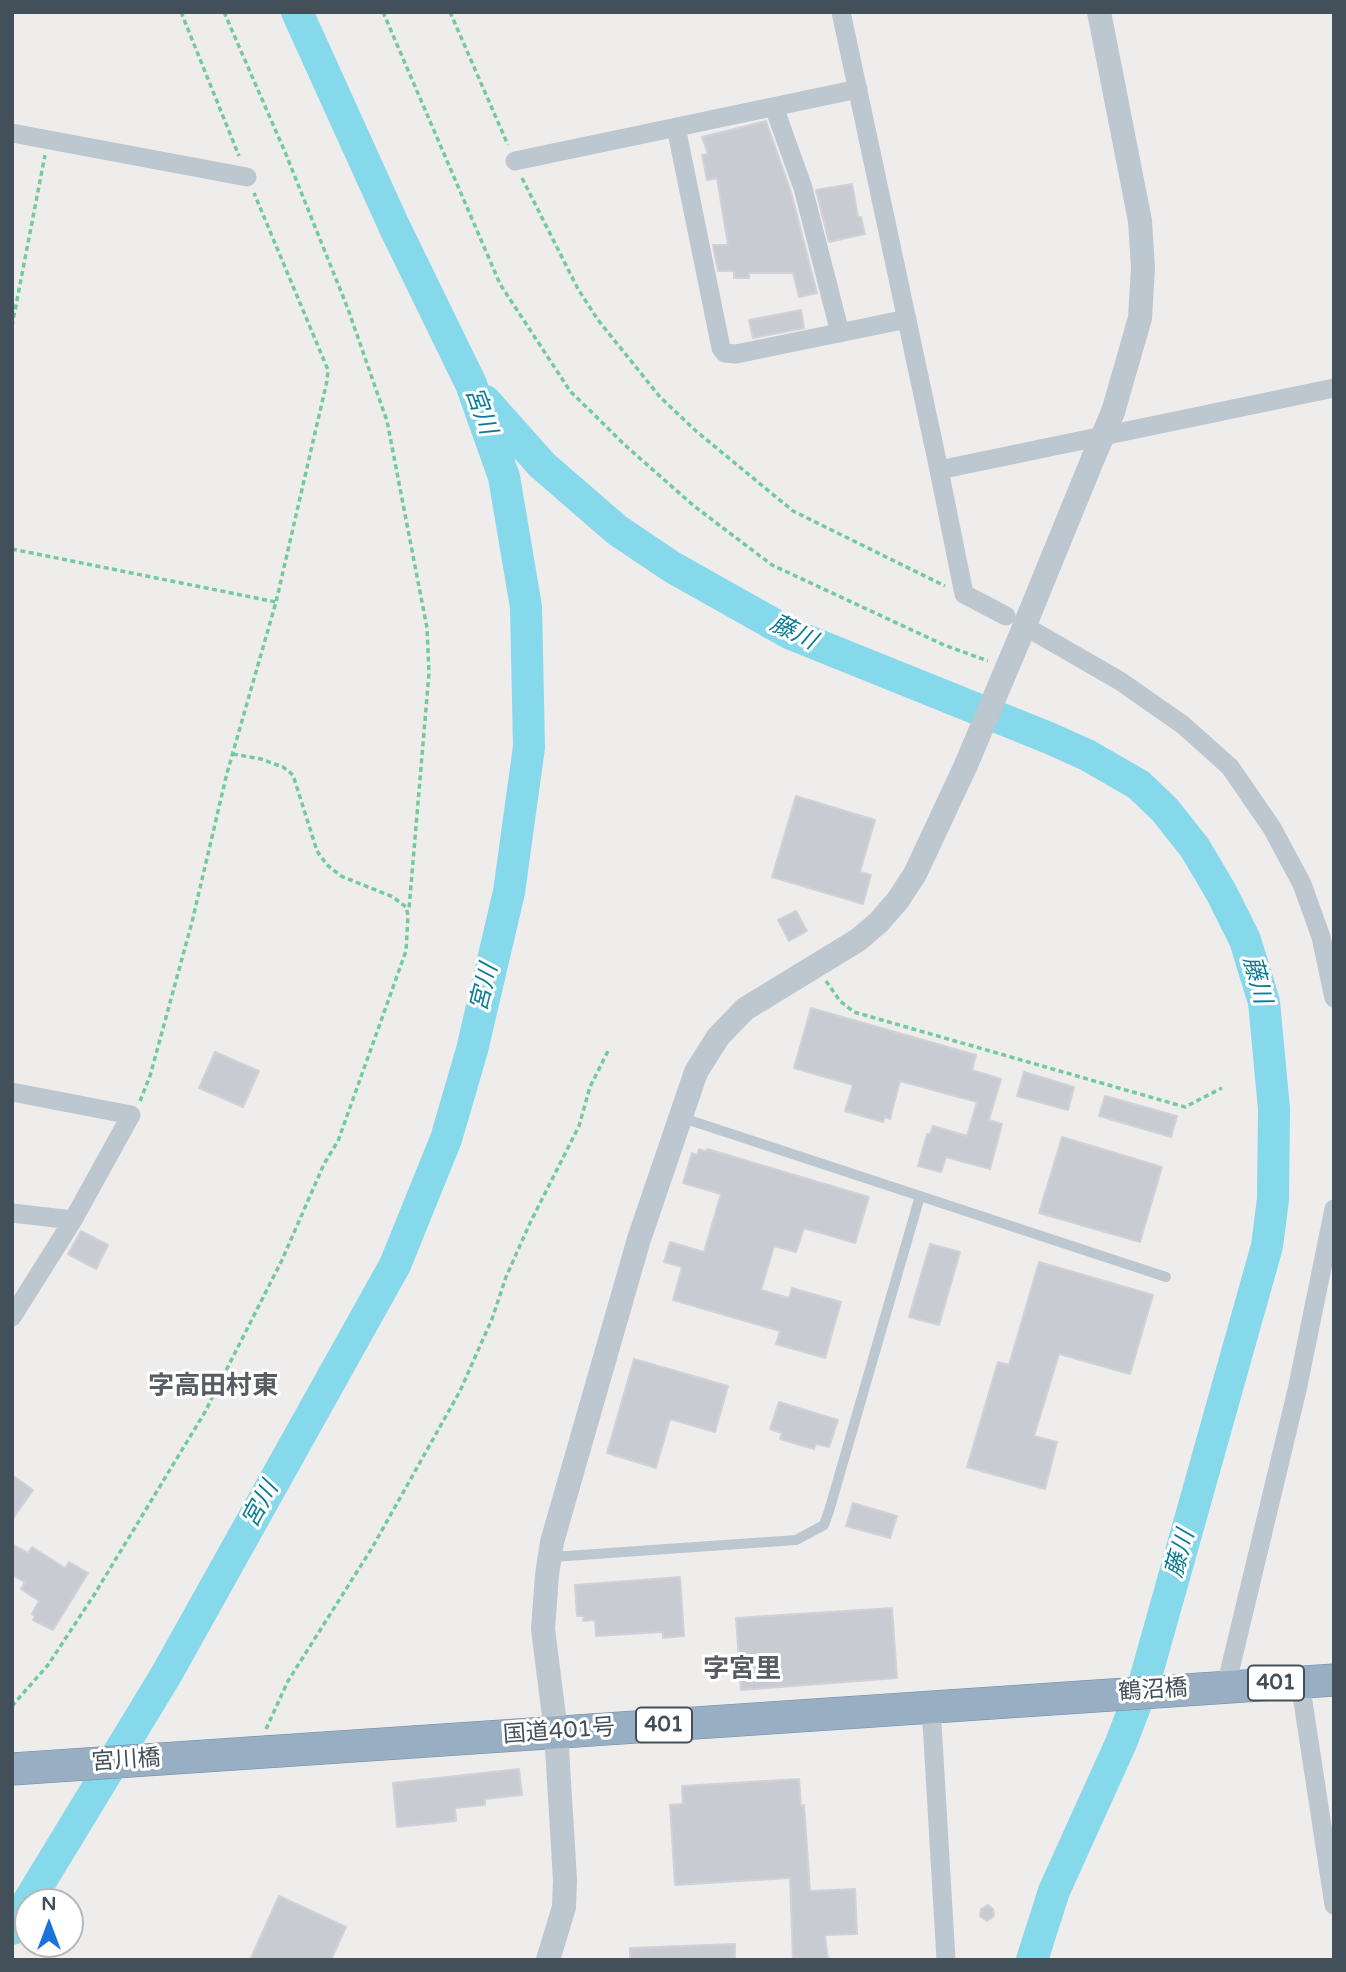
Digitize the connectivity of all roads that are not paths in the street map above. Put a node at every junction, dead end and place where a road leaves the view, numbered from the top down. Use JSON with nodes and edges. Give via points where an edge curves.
{"nodes":[{"id":1,"x":841,"y":12,"type":"edge"},
{"id":2,"x":1099,"y":12,"type":"edge"},
{"id":3,"x":858,"y":89,"type":"junction"},
{"id":4,"x":774,"y":107,"type":"junction"},
{"id":5,"x":676,"y":127,"type":"junction"},
{"id":6,"x":12,"y":133,"type":"edge"},
{"id":7,"x":514,"y":161,"type":"road end"},
{"id":8,"x":247,"y":177,"type":"road end"},
{"id":9,"x":906,"y":319,"type":"junction"},
{"id":10,"x":840,"y":333,"type":"junction"},
{"id":11,"x":1334,"y":388,"type":"edge"},
{"id":12,"x":939,"y":470,"type":"junction"},
{"id":13,"x":1020,"y":629,"type":"junction"},
{"id":14,"x":1326,"y":930,"type":"edge"},
{"id":15,"x":1334,"y":998,"type":"edge"},
{"id":16,"x":12,"y":1092,"type":"edge"},
{"id":17,"x":680,"y":1117,"type":"junction"},
{"id":18,"x":920,"y":1196,"type":"junction"},
{"id":19,"x":1334,"y":1209,"type":"edge"},
{"id":20,"x":12,"y":1213,"type":"edge"},
{"id":21,"x":74,"y":1220,"type":"junction"},
{"id":22,"x":1166,"y":1278,"type":"dead end"},
{"id":23,"x":12,"y":1317,"type":"edge"},
{"id":24,"x":550,"y":1558,"type":"junction"},
{"id":25,"x":1334,"y":1680,"type":"edge"},
{"id":26,"x":1300,"y":1682,"type":"junction"},
{"id":27,"x":1222,"y":1686,"type":"junction"},
{"id":28,"x":1088,"y":1696,"type":"joint"},
{"id":29,"x":931,"y":1706,"type":"junction"},
{"id":30,"x":556,"y":1732,"type":"junction"},
{"id":31,"x":248,"y":1754,"type":"joint"},
{"id":32,"x":12,"y":1769,"type":"edge"},
{"id":33,"x":1334,"y":1905,"type":"edge"},
{"id":34,"x":548,"y":1960,"type":"edge"},
{"id":35,"x":946,"y":1960,"type":"edge"}],
"edges":[{"from":1,"to":3,"type":"street"},
{"from":2,"to":13,"type":"street","bridge":true,"via":[[1140,221],[1140,318],[1112,412]]},
{"from":3,"to":4,"type":"street"},
{"from":3,"to":9,"type":"street"},
{"from":4,"to":5,"type":"street"},
{"from":4,"to":10,"type":"street","via":[[803,188]]},
{"from":5,"to":7,"type":"street"},
{"from":5,"to":10,"type":"street","via":[[721,348],[736,354]]},
{"from":6,"to":8,"type":"street"},
{"from":9,"to":10,"type":"street"},
{"from":9,"to":12,"type":"street"},
{"from":11,"to":12,"type":"street"},
{"from":12,"to":13,"type":"street","via":[[964,594]]},
{"from":13,"to":14,"type":"street","via":[[1120,681],[1183,725],[1230,767],[1272,828]]},
{"from":13,"to":17,"type":"street","bridge":true,"via":[[966,765],[898,900],[858,940],[746,1009],[718,1037],[696,1072]]},
{"from":14,"to":15,"type":"street"},
{"from":16,"to":21,"type":"street","via":[[131,1115]]},
{"from":17,"to":18,"type":"lane"},
{"from":17,"to":24,"type":"street","via":[[639,1239]]},
{"from":18,"to":22,"type":"lane"},
{"from":18,"to":24,"type":"lane","via":[[824,1525],[782,1542]]},
{"from":19,"to":27,"type":"street","via":[[1297,1390]]},
{"from":20,"to":21,"type":"street"},
{"from":21,"to":23,"type":"street"},
{"from":24,"to":30,"type":"street","via":[[543,1629]]},
{"from":25,"to":26,"type":"highway","number":"401"},
{"from":26,"to":27,"type":"highway","number":"401"},
{"from":26,"to":33,"type":"street"},
{"from":27,"to":28,"type":"highway","name":"鶴沼橋","number":"401"},
{"from":28,"to":29,"type":"highway","name":"国道401号","number":"401"},
{"from":29,"to":30,"type":"highway","name":"国道401号","number":"401"},
{"from":29,"to":35,"type":"street"},
{"from":30,"to":31,"type":"highway","name":"国道401号","number":"401"},
{"from":30,"to":34,"type":"street","via":[[565,1880],[564,1906]]},
{"from":31,"to":32,"type":"highway","name":"宮川橋","number":"401"}]}
